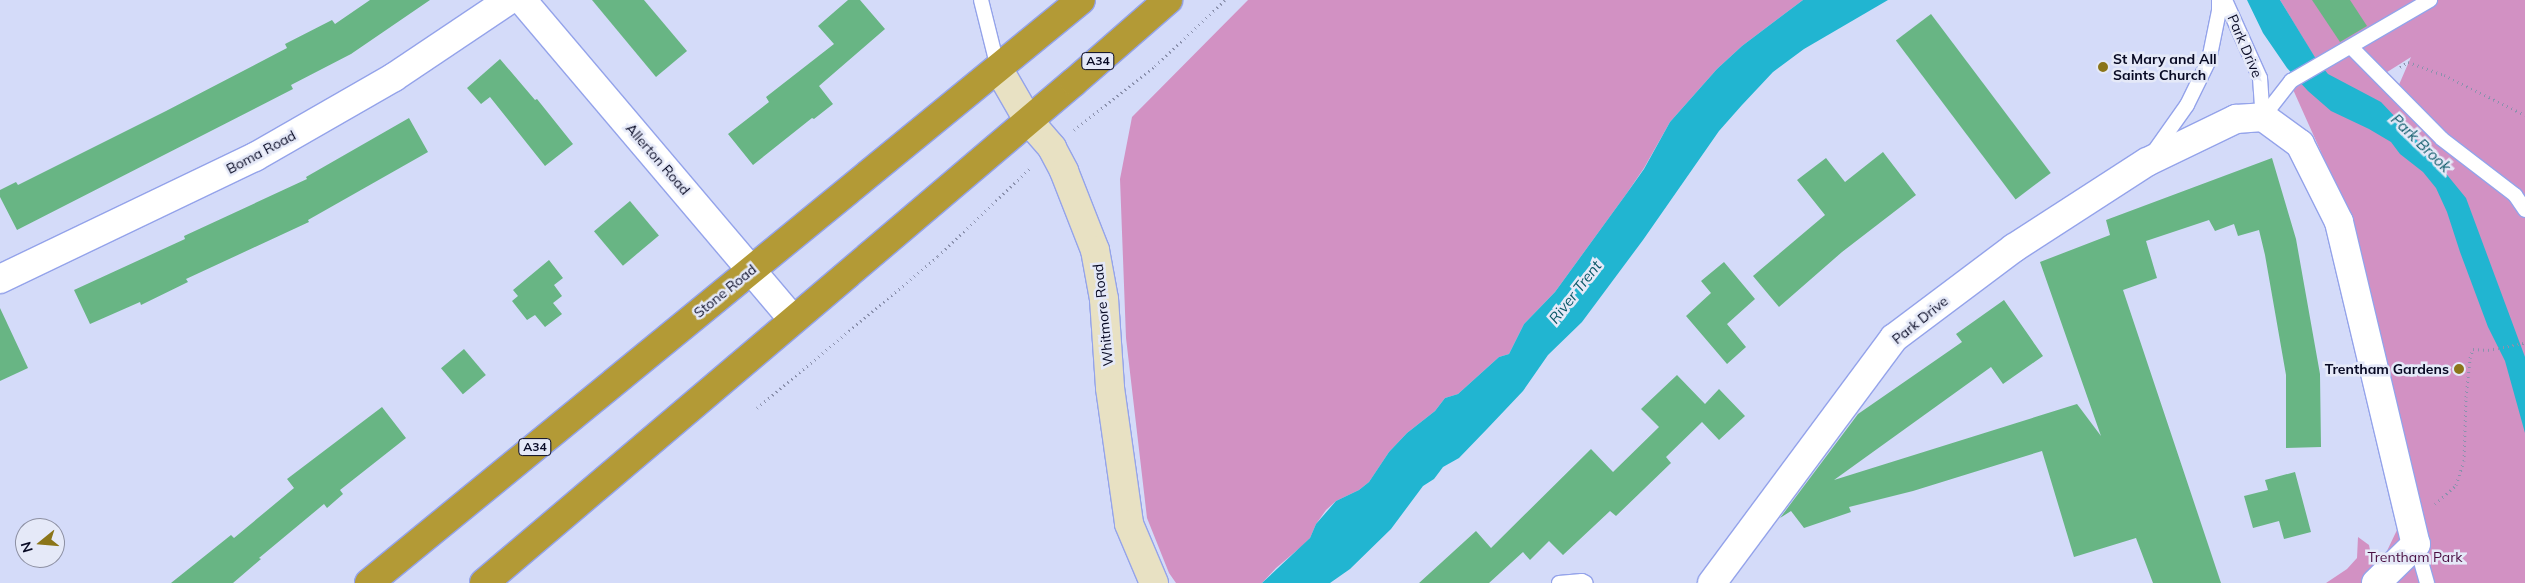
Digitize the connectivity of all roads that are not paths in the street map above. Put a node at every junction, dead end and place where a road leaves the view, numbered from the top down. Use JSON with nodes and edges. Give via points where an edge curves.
{"nodes":[{"id":1,"x":509,"y":0,"type":"edge"},
{"id":2,"x":522,"y":0,"type":"edge"},
{"id":3,"x":981,"y":0,"type":"edge"},
{"id":4,"x":1081,"y":0,"type":"edge"},
{"id":5,"x":1168,"y":0,"type":"edge"},
{"id":6,"x":2219,"y":0,"type":"edge"},
{"id":7,"x":2225,"y":0,"type":"edge"},
{"id":8,"x":2430,"y":0,"type":"edge"},
{"id":9,"x":2347,"y":49,"type":"junction"},
{"id":10,"x":998,"y":68,"type":"junction"},
{"id":11,"x":2263,"y":117,"type":"junction"},
{"id":12,"x":1028,"y":120,"type":"junction"},
{"id":13,"x":2147,"y":162,"type":"junction"},
{"id":14,"x":2525,"y":210,"type":"edge"},
{"id":15,"x":752,"y":269,"type":"junction"},
{"id":16,"x":0,"y":278,"type":"edge"},
{"id":17,"x":793,"y":320,"type":"junction"},
{"id":18,"x":2413,"y":533,"type":"junction"},
{"id":19,"x":369,"y":583,"type":"edge"},
{"id":20,"x":484,"y":583,"type":"edge"},
{"id":21,"x":1154,"y":583,"type":"edge"},
{"id":22,"x":1559,"y":583,"type":"edge"},
{"id":23,"x":1586,"y":583,"type":"edge"},
{"id":24,"x":1712,"y":583,"type":"edge"},
{"id":25,"x":2376,"y":583,"type":"edge"},
{"id":26,"x":2427,"y":583,"type":"edge"}],
"edges":[{"from":1,"to":16,"type":"street","name":"Boma Road","via":[[394,77],[255,157]]},
{"from":2,"to":15,"type":"street","name":"Allerton Road"},
{"from":3,"to":10,"type":"lane"},
{"from":4,"to":10,"type":"highway","name":"Stone Road","number":"A34"},
{"from":5,"to":12,"type":"highway","number":"A34"},
{"from":6,"to":13,"type":"lane","name":"Park Drive","via":[[2209,60],[2187,105]]},
{"from":7,"to":11,"type":"lane","name":"Park Drive","via":[[2260,78]]},
{"from":8,"to":9,"type":"lane"},
{"from":9,"to":11,"type":"lane","via":[[2291,81]]},
{"from":9,"to":14,"type":"lane","via":[[2442,139],[2515,195]]},
{"from":10,"to":12,"type":"main road","name":"Whitmore Road"},
{"from":10,"to":15,"type":"highway","name":"Stone Road","number":"A34"},
{"from":11,"to":13,"type":"street","name":"Park Drive","via":[[2236,119]]},
{"from":11,"to":18,"type":"street","via":[[2300,144],[2339,222]]},
{"from":12,"to":17,"type":"highway","number":"A34"},
{"from":12,"to":21,"type":"main road","name":"Whitmore Road","via":[[1052,148],[1079,203],[1095,250],[1104,299],[1110,388],[1129,524]]},
{"from":13,"to":24,"type":"street","name":"Park Drive","via":[[2014,248],[1894,338]]},
{"from":15,"to":17,"type":"street","name":"Allerton Road"},
{"from":15,"to":19,"type":"highway","name":"Stone Road","number":"A34"},
{"from":17,"to":20,"type":"highway","number":"A34"},
{"from":18,"to":25,"type":"street"},
{"from":18,"to":26,"type":"lane"},
{"from":22,"to":23,"type":"lane"}]}
